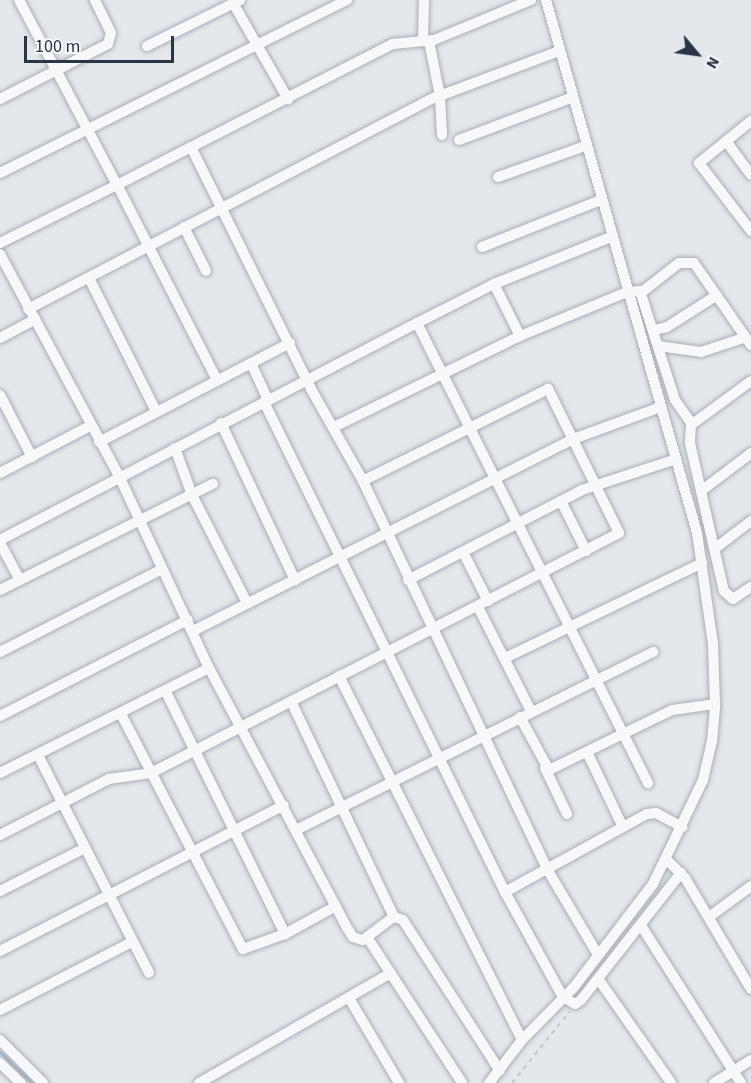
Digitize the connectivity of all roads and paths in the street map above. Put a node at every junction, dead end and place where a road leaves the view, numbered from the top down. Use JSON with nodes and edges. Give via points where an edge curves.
{"nodes":[{"id":1,"x":20,"y":0,"type":"edge"},
{"id":2,"x":95,"y":0,"type":"edge"},
{"id":3,"x":347,"y":0,"type":"edge"},
{"id":4,"x":424,"y":0,"type":"edge"},
{"id":5,"x":531,"y":0,"type":"edge"},
{"id":6,"x":546,"y":0,"type":"edge"},
{"id":7,"x":237,"y":2,"type":"edge"},
{"id":8,"x":426,"y":41,"type":"junction"},
{"id":9,"x":255,"y":45,"type":"junction"},
{"id":10,"x":147,"y":46,"type":"dead end"},
{"id":11,"x":559,"y":51,"type":"junction"},
{"id":12,"x":57,"y":72,"type":"junction"},
{"id":13,"x":440,"y":96,"type":"junction"},
{"id":14,"x":571,"y":98,"type":"junction"},
{"id":15,"x":0,"y":99,"type":"edge"},
{"id":16,"x":288,"y":99,"type":"junction"},
{"id":17,"x":751,"y":121,"type":"edge"},
{"id":18,"x":86,"y":129,"type":"junction"},
{"id":19,"x":442,"y":135,"type":"dead end"},
{"id":20,"x":459,"y":140,"type":"dead end"},
{"id":21,"x":726,"y":141,"type":"junction"},
{"id":22,"x":585,"y":146,"type":"junction"},
{"id":23,"x":191,"y":147,"type":"junction"},
{"id":24,"x":0,"y":172,"type":"edge"},
{"id":25,"x":751,"y":175,"type":"edge"},
{"id":26,"x":498,"y":177,"type":"dead end"},
{"id":27,"x":117,"y":185,"type":"junction"},
{"id":28,"x":601,"y":200,"type":"junction"},
{"id":29,"x":220,"y":208,"type":"junction"},
{"id":30,"x":184,"y":227,"type":"junction"},
{"id":31,"x":751,"y":231,"type":"edge"},
{"id":32,"x":611,"y":237,"type":"junction"},
{"id":33,"x":0,"y":243,"type":"edge"},
{"id":34,"x":146,"y":246,"type":"junction"},
{"id":35,"x":482,"y":247,"type":"dead end"},
{"id":36,"x":0,"y":254,"type":"edge"},
{"id":37,"x":206,"y":271,"type":"dead end"},
{"id":38,"x":89,"y":278,"type":"junction"},
{"id":39,"x":494,"y":284,"type":"junction"},
{"id":40,"x":627,"y":292,"type":"junction"},
{"id":41,"x":642,"y":292,"type":"junction"},
{"id":42,"x":717,"y":295,"type":"junction"},
{"id":43,"x":28,"y":309,"type":"junction"},
{"id":44,"x":35,"y":319,"type":"junction"},
{"id":45,"x":417,"y":323,"type":"junction"},
{"id":46,"x":654,"y":330,"type":"junction"},
{"id":47,"x":520,"y":336,"type":"junction"},
{"id":48,"x":0,"y":338,"type":"edge"},
{"id":49,"x":748,"y":341,"type":"edge"},
{"id":50,"x":290,"y":343,"type":"junction"},
{"id":51,"x":658,"y":346,"type":"junction"},
{"id":52,"x":251,"y":363,"type":"junction"},
{"id":53,"x":442,"y":376,"type":"junction"},
{"id":54,"x":309,"y":379,"type":"junction"},
{"id":55,"x":217,"y":380,"type":"junction"},
{"id":56,"x":751,"y":381,"type":"edge"},
{"id":57,"x":0,"y":395,"type":"edge"},
{"id":58,"x":266,"y":401,"type":"junction"},
{"id":59,"x":658,"y":408,"type":"junction"},
{"id":60,"x":156,"y":411,"type":"junction"},
{"id":61,"x":221,"y":423,"type":"junction"},
{"id":62,"x":691,"y":425,"type":"junction"},
{"id":63,"x":90,"y":426,"type":"junction"},
{"id":64,"x":334,"y":427,"type":"junction"},
{"id":65,"x":468,"y":428,"type":"junction"},
{"id":66,"x":573,"y":439,"type":"junction"},
{"id":67,"x":99,"y":442,"type":"junction"},
{"id":68,"x":175,"y":448,"type":"junction"},
{"id":69,"x":751,"y":453,"type":"edge"},
{"id":70,"x":32,"y":457,"type":"junction"},
{"id":71,"x":673,"y":460,"type":"junction"},
{"id":72,"x":0,"y":473,"type":"edge"},
{"id":73,"x":119,"y":476,"type":"junction"},
{"id":74,"x":495,"y":479,"type":"junction"},
{"id":75,"x":363,"y":482,"type":"junction"},
{"id":76,"x":213,"y":484,"type":"dead end"},
{"id":77,"x":596,"y":486,"type":"junction"},
{"id":78,"x":700,"y":491,"type":"junction"},
{"id":79,"x":192,"y":495,"type":"junction"},
{"id":80,"x":561,"y":501,"type":"junction"},
{"id":81,"x":139,"y":520,"type":"junction"},
{"id":82,"x":751,"y":521,"type":"edge"},
{"id":83,"x":517,"y":525,"type":"junction"},
{"id":84,"x":386,"y":536,"type":"junction"},
{"id":85,"x":0,"y":542,"type":"edge"},
{"id":86,"x":717,"y":547,"type":"junction"},
{"id":87,"x":586,"y":551,"type":"junction"},
{"id":88,"x":463,"y":552,"type":"junction"},
{"id":89,"x":341,"y":559,"type":"junction"},
{"id":90,"x":702,"y":563,"type":"junction"},
{"id":91,"x":162,"y":569,"type":"junction"},
{"id":92,"x":541,"y":573,"type":"junction"},
{"id":93,"x":20,"y":579,"type":"junction"},
{"id":94,"x":295,"y":580,"type":"junction"},
{"id":95,"x":408,"y":580,"type":"junction"},
{"id":96,"x":751,"y":587,"type":"edge"},
{"id":97,"x":0,"y":590,"type":"edge"},
{"id":98,"x":488,"y":601,"type":"junction"},
{"id":99,"x":247,"y":603,"type":"junction"},
{"id":100,"x":478,"y":607,"type":"junction"},
{"id":101,"x":188,"y":620,"type":"junction"},
{"id":102,"x":568,"y":626,"type":"junction"},
{"id":103,"x":432,"y":629,"type":"junction"},
{"id":104,"x":194,"y":631,"type":"junction"},
{"id":105,"x":388,"y":651,"type":"junction"},
{"id":106,"x":0,"y":652,"type":"edge"},
{"id":107,"x":653,"y":652,"type":"dead end"},
{"id":108,"x":505,"y":658,"type":"junction"},
{"id":109,"x":209,"y":669,"type":"junction"},
{"id":110,"x":339,"y":676,"type":"junction"},
{"id":111,"x":596,"y":681,"type":"junction"},
{"id":112,"x":166,"y":692,"type":"junction"},
{"id":113,"x":291,"y":701,"type":"junction"},
{"id":114,"x":715,"y":704,"type":"junction"},
{"id":115,"x":531,"y":711,"type":"junction"},
{"id":116,"x":121,"y":714,"type":"junction"},
{"id":117,"x":0,"y":716,"type":"edge"},
{"id":118,"x":520,"y":717,"type":"junction"},
{"id":119,"x":243,"y":727,"type":"junction"},
{"id":120,"x":622,"y":733,"type":"junction"},
{"id":121,"x":484,"y":735,"type":"junction"},
{"id":122,"x":197,"y":748,"type":"junction"},
{"id":123,"x":587,"y":752,"type":"junction"},
{"id":124,"x":39,"y":757,"type":"junction"},
{"id":125,"x":439,"y":759,"type":"junction"},
{"id":126,"x":545,"y":768,"type":"junction"},
{"id":127,"x":0,"y":773,"type":"edge"},
{"id":128,"x":151,"y":773,"type":"junction"},
{"id":129,"x":648,"y":783,"type":"dead end"},
{"id":130,"x":390,"y":784,"type":"junction"},
{"id":131,"x":61,"y":802,"type":"junction"},
{"id":132,"x":285,"y":805,"type":"junction"},
{"id":133,"x":340,"y":808,"type":"junction"},
{"id":134,"x":567,"y":814,"type":"dead end"},
{"id":135,"x":623,"y":827,"type":"junction"},
{"id":136,"x":682,"y":827,"type":"junction"},
{"id":137,"x":236,"y":828,"type":"junction"},
{"id":138,"x":298,"y":828,"type":"junction"},
{"id":139,"x":0,"y":834,"type":"edge"},
{"id":140,"x":83,"y":849,"type":"junction"},
{"id":141,"x":192,"y":853,"type":"junction"},
{"id":142,"x":673,"y":866,"type":"junction"},
{"id":143,"x":548,"y":869,"type":"junction"},
{"id":144,"x":751,"y":886,"type":"edge"},
{"id":145,"x":0,"y":891,"type":"edge"},
{"id":146,"x":505,"y":892,"type":"junction"},
{"id":147,"x":108,"y":896,"type":"junction"},
{"id":148,"x":336,"y":906,"type":"junction"},
{"id":149,"x":394,"y":917,"type":"junction"},
{"id":150,"x":709,"y":917,"type":"junction"},
{"id":151,"x":642,"y":927,"type":"junction"},
{"id":152,"x":285,"y":934,"type":"junction"},
{"id":153,"x":368,"y":936,"type":"junction"},
{"id":154,"x":132,"y":942,"type":"junction"},
{"id":155,"x":0,"y":951,"type":"edge"},
{"id":156,"x":598,"y":955,"type":"junction"},
{"id":157,"x":149,"y":973,"type":"dead end"},
{"id":158,"x":391,"y":973,"type":"junction"},
{"id":159,"x":599,"y":980,"type":"junction"},
{"id":160,"x":751,"y":989,"type":"edge"},
{"id":161,"x":350,"y":998,"type":"junction"},
{"id":162,"x":570,"y":1002,"type":"junction"},
{"id":163,"x":0,"y":1010,"type":"edge"},
{"id":164,"x":0,"y":1040,"type":"edge"},
{"id":165,"x":522,"y":1040,"type":"junction"},
{"id":166,"x":751,"y":1060,"type":"edge"},
{"id":167,"x":0,"y":1063,"type":"edge"},
{"id":168,"x":500,"y":1071,"type":"junction"},
{"id":169,"x":734,"y":1071,"type":"junction"},
{"id":170,"x":21,"y":1083,"type":"edge"},
{"id":171,"x":44,"y":1083,"type":"edge"},
{"id":172,"x":199,"y":1083,"type":"edge"},
{"id":173,"x":399,"y":1083,"type":"edge"},
{"id":174,"x":462,"y":1083,"type":"edge"},
{"id":175,"x":489,"y":1083,"type":"edge"},
{"id":176,"x":512,"y":1083,"type":"edge"},
{"id":177,"x":671,"y":1083,"type":"edge"},
{"id":178,"x":714,"y":1083,"type":"edge"},
{"id":179,"x":741,"y":1083,"type":"edge"}],
"edges":[{"from":1,"to":12,"type":"street"},
{"from":2,"to":12,"type":"street","via":[[111,33],[110,41]]},
{"from":3,"to":9,"type":"street"},
{"from":4,"to":8,"type":"street"},
{"from":5,"to":8,"type":"street"},
{"from":6,"to":11,"type":"street"},
{"from":7,"to":9,"type":"street"},
{"from":7,"to":10,"type":"street"},
{"from":8,"to":13,"type":"street"},
{"from":8,"to":16,"type":"street","via":[[393,44]]},
{"from":9,"to":16,"type":"street"},
{"from":9,"to":18,"type":"street"},
{"from":11,"to":13,"type":"street"},
{"from":11,"to":14,"type":"street"},
{"from":12,"to":15,"type":"street"},
{"from":12,"to":18,"type":"street"},
{"from":13,"to":19,"type":"street"},
{"from":13,"to":29,"type":"street"},
{"from":14,"to":20,"type":"street"},
{"from":14,"to":22,"type":"street"},
{"from":16,"to":23,"type":"street"},
{"from":17,"to":21,"type":"street"},
{"from":18,"to":24,"type":"street"},
{"from":18,"to":27,"type":"street"},
{"from":21,"to":25,"type":"street"},
{"from":21,"to":31,"type":"street","via":[[699,163]]},
{"from":22,"to":26,"type":"street"},
{"from":22,"to":28,"type":"street"},
{"from":23,"to":27,"type":"street"},
{"from":23,"to":29,"type":"street"},
{"from":27,"to":33,"type":"street"},
{"from":27,"to":34,"type":"street"},
{"from":28,"to":32,"type":"street"},
{"from":28,"to":35,"type":"street"},
{"from":29,"to":30,"type":"street"},
{"from":29,"to":50,"type":"street"},
{"from":30,"to":34,"type":"street"},
{"from":30,"to":37,"type":"street"},
{"from":32,"to":39,"type":"street"},
{"from":32,"to":40,"type":"street"},
{"from":34,"to":38,"type":"street"},
{"from":34,"to":55,"type":"street"},
{"from":36,"to":43,"type":"street"},
{"from":38,"to":43,"type":"street"},
{"from":38,"to":60,"type":"street"},
{"from":39,"to":45,"type":"street"},
{"from":39,"to":47,"type":"street"},
{"from":40,"to":41,"type":"street"},
{"from":40,"to":47,"type":"street"},
{"from":40,"to":59,"type":"street"},
{"from":41,"to":42,"type":"street","via":[[679,263],[690,261],[699,266]]},
{"from":41,"to":46,"type":"street"},
{"from":42,"to":46,"type":"street","via":[[670,325]]},
{"from":42,"to":49,"type":"street"},
{"from":43,"to":44,"type":"street"},
{"from":44,"to":48,"type":"street"},
{"from":44,"to":63,"type":"street"},
{"from":45,"to":53,"type":"street"},
{"from":45,"to":54,"type":"street"},
{"from":46,"to":51,"type":"street"},
{"from":47,"to":53,"type":"street"},
{"from":49,"to":51,"type":"street","via":[[701,352]]},
{"from":50,"to":52,"type":"street"},
{"from":50,"to":54,"type":"street"},
{"from":51,"to":62,"type":"street","via":[[675,400]]},
{"from":52,"to":55,"type":"street"},
{"from":52,"to":58,"type":"street"},
{"from":53,"to":64,"type":"street"},
{"from":53,"to":65,"type":"street"},
{"from":54,"to":58,"type":"street"},
{"from":54,"to":64,"type":"street"},
{"from":55,"to":60,"type":"street"},
{"from":56,"to":62,"type":"street"},
{"from":57,"to":70,"type":"street"},
{"from":58,"to":61,"type":"street"},
{"from":58,"to":89,"type":"street"},
{"from":59,"to":66,"type":"street"},
{"from":59,"to":71,"type":"street"},
{"from":60,"to":67,"type":"street"},
{"from":61,"to":68,"type":"street"},
{"from":61,"to":94,"type":"street"},
{"from":62,"to":78,"type":"street"},
{"from":63,"to":67,"type":"street"},
{"from":63,"to":70,"type":"street"},
{"from":64,"to":75,"type":"street"},
{"from":65,"to":66,"type":"street","via":[[545,389]]},
{"from":65,"to":74,"type":"street"},
{"from":65,"to":75,"type":"street"},
{"from":66,"to":74,"type":"street"},
{"from":66,"to":77,"type":"street"},
{"from":67,"to":73,"type":"street"},
{"from":68,"to":73,"type":"street"},
{"from":68,"to":79,"type":"street"},
{"from":69,"to":78,"type":"street"},
{"from":70,"to":72,"type":"street"},
{"from":71,"to":77,"type":"street"},
{"from":71,"to":90,"type":"street"},
{"from":73,"to":81,"type":"street"},
{"from":73,"to":85,"type":"street"},
{"from":74,"to":83,"type":"street"},
{"from":74,"to":84,"type":"street"},
{"from":75,"to":84,"type":"street"},
{"from":76,"to":79,"type":"street"},
{"from":77,"to":80,"type":"street"},
{"from":77,"to":87,"type":"street","via":[[619,533]]},
{"from":78,"to":86,"type":"street"},
{"from":79,"to":81,"type":"street"},
{"from":79,"to":99,"type":"street"},
{"from":80,"to":83,"type":"street"},
{"from":80,"to":87,"type":"street"},
{"from":81,"to":91,"type":"street"},
{"from":81,"to":93,"type":"street"},
{"from":82,"to":86,"type":"street"},
{"from":83,"to":88,"type":"street"},
{"from":83,"to":92,"type":"street"},
{"from":84,"to":89,"type":"street"},
{"from":84,"to":95,"type":"street"},
{"from":85,"to":93,"type":"street"},
{"from":86,"to":96,"type":"street","via":[[726,595],[736,598]]},
{"from":87,"to":92,"type":"street"},
{"from":88,"to":95,"type":"street"},
{"from":88,"to":98,"type":"street"},
{"from":89,"to":94,"type":"street"},
{"from":89,"to":105,"type":"street"},
{"from":90,"to":102,"type":"street"},
{"from":90,"to":114,"type":"street","via":[[713,644]]},
{"from":91,"to":101,"type":"street"},
{"from":91,"to":106,"type":"street"},
{"from":92,"to":98,"type":"street"},
{"from":92,"to":102,"type":"street"},
{"from":93,"to":97,"type":"street"},
{"from":94,"to":99,"type":"street"},
{"from":95,"to":103,"type":"street"},
{"from":98,"to":100,"type":"street"},
{"from":99,"to":104,"type":"street"},
{"from":100,"to":103,"type":"street"},
{"from":100,"to":108,"type":"street"},
{"from":101,"to":104,"type":"street"},
{"from":101,"to":117,"type":"street"},
{"from":102,"to":108,"type":"street"},
{"from":102,"to":111,"type":"street"},
{"from":103,"to":105,"type":"street"},
{"from":103,"to":121,"type":"street"},
{"from":104,"to":109,"type":"street"},
{"from":105,"to":110,"type":"street"},
{"from":105,"to":125,"type":"street"},
{"from":107,"to":111,"type":"street"},
{"from":108,"to":115,"type":"street"},
{"from":109,"to":112,"type":"street"},
{"from":109,"to":119,"type":"street"},
{"from":110,"to":113,"type":"street"},
{"from":110,"to":130,"type":"street"},
{"from":111,"to":115,"type":"street"},
{"from":111,"to":120,"type":"street"},
{"from":112,"to":116,"type":"street"},
{"from":112,"to":122,"type":"street"},
{"from":113,"to":119,"type":"street"},
{"from":113,"to":133,"type":"street"},
{"from":114,"to":120,"type":"street","via":[[680,707]]},
{"from":114,"to":136,"type":"street","via":[[703,780]]},
{"from":115,"to":118,"type":"street"},
{"from":116,"to":124,"type":"street"},
{"from":116,"to":128,"type":"street"},
{"from":118,"to":121,"type":"street"},
{"from":118,"to":126,"type":"street"},
{"from":119,"to":122,"type":"street"},
{"from":119,"to":132,"type":"street"},
{"from":120,"to":123,"type":"street"},
{"from":120,"to":129,"type":"street"},
{"from":121,"to":125,"type":"street"},
{"from":121,"to":143,"type":"street"},
{"from":122,"to":128,"type":"street"},
{"from":122,"to":137,"type":"street"},
{"from":123,"to":126,"type":"street"},
{"from":123,"to":135,"type":"street"},
{"from":124,"to":127,"type":"street"},
{"from":124,"to":131,"type":"street"},
{"from":125,"to":130,"type":"street"},
{"from":125,"to":146,"type":"street"},
{"from":126,"to":134,"type":"street"},
{"from":128,"to":131,"type":"street","via":[[112,778]]},
{"from":128,"to":141,"type":"street"},
{"from":130,"to":133,"type":"street"},
{"from":130,"to":165,"type":"street"},
{"from":131,"to":139,"type":"street"},
{"from":131,"to":140,"type":"street"},
{"from":132,"to":137,"type":"street"},
{"from":132,"to":138,"type":"street"},
{"from":133,"to":138,"type":"street"},
{"from":133,"to":149,"type":"street"},
{"from":135,"to":136,"type":"street","via":[[651,813]]},
{"from":135,"to":143,"type":"street"},
{"from":136,"to":142,"type":"street"},
{"from":137,"to":141,"type":"street"},
{"from":137,"to":152,"type":"street"},
{"from":138,"to":148,"type":"street"},
{"from":140,"to":145,"type":"street"},
{"from":140,"to":147,"type":"street"},
{"from":141,"to":147,"type":"street"},
{"from":141,"to":152,"type":"street","via":[[243,949]]},
{"from":142,"to":150,"type":"street"},
{"from":142,"to":151,"type":"street"},
{"from":142,"to":156,"type":"street"},
{"from":143,"to":146,"type":"street"},
{"from":143,"to":156,"type":"street"},
{"from":144,"to":150,"type":"street"},
{"from":146,"to":162,"type":"street"},
{"from":147,"to":154,"type":"street"},
{"from":147,"to":155,"type":"street"},
{"from":148,"to":152,"type":"street"},
{"from":148,"to":153,"type":"street","via":[[353,937],[360,940]]},
{"from":149,"to":153,"type":"street"},
{"from":149,"to":168,"type":"street","via":[[403,920]]},
{"from":150,"to":160,"type":"street"},
{"from":151,"to":159,"type":"street"},
{"from":151,"to":169,"type":"street"},
{"from":153,"to":158,"type":"street"},
{"from":154,"to":157,"type":"street"},
{"from":154,"to":163,"type":"street"},
{"from":156,"to":162,"type":"street"},
{"from":158,"to":161,"type":"street"},
{"from":158,"to":174,"type":"street"},
{"from":159,"to":162,"type":"street"},
{"from":159,"to":177,"type":"street"},
{"from":161,"to":172,"type":"street"},
{"from":161,"to":173,"type":"street"},
{"from":162,"to":165,"type":"street"},
{"from":162,"to":176,"type":"path"},
{"from":164,"to":171,"type":"street"},
{"from":165,"to":168,"type":"street"},
{"from":166,"to":169,"type":"street"},
{"from":167,"to":170,"type":"street"},
{"from":168,"to":175,"type":"street"},
{"from":169,"to":178,"type":"street"},
{"from":169,"to":179,"type":"street"}]}
